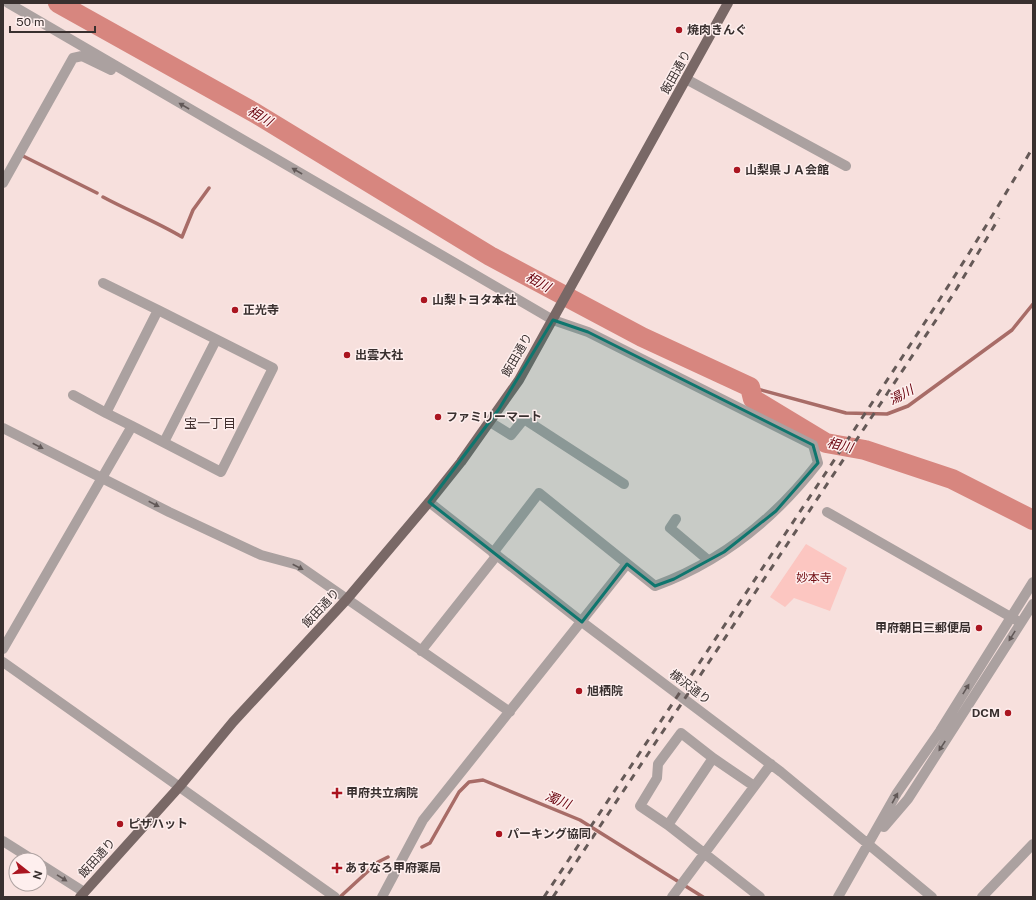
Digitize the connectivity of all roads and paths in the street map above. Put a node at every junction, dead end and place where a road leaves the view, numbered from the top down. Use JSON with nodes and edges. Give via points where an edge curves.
{"nodes":[{"id":1,"x":8,"y":3,"type":"edge"},
{"id":2,"x":728,"y":3,"type":"edge"},
{"id":3,"x":686,"y":79,"type":"junction"},
{"id":4,"x":147,"y":84,"type":"junction"},
{"id":5,"x":846,"y":166,"type":"dead end"},
{"id":6,"x":3,"y":183,"type":"edge"},
{"id":7,"x":103,"y":283,"type":"dead end"},
{"id":8,"x":158,"y":310,"type":"junction"},
{"id":9,"x":554,"y":318,"type":"junction"},
{"id":10,"x":216,"y":340,"type":"junction"},
{"id":11,"x":73,"y":395,"type":"dead end"},
{"id":12,"x":106,"y":412,"type":"junction"},
{"id":13,"x":490,"y":422,"type":"junction"},
{"id":14,"x":132,"y":426,"type":"junction"},
{"id":15,"x":3,"y":428,"type":"edge"},
{"id":16,"x":164,"y":442,"type":"junction"},
{"id":17,"x":102,"y":478,"type":"junction"},
{"id":18,"x":624,"y":484,"type":"dead end"},
{"id":19,"x":429,"y":502,"type":"junction"},
{"id":20,"x":827,"y":512,"type":"dead end"},
{"id":21,"x":676,"y":520,"type":"dead end"},
{"id":22,"x":495,"y":554,"type":"junction"},
{"id":23,"x":708,"y":560,"type":"junction"},
{"id":24,"x":627,"y":564,"type":"junction"},
{"id":25,"x":1033,"y":582,"type":"edge"},
{"id":26,"x":347,"y":599,"type":"junction"},
{"id":27,"x":1033,"y":604,"type":"edge"},
{"id":28,"x":1011,"y":618,"type":"junction"},
{"id":29,"x":582,"y":622,"type":"junction"},
{"id":30,"x":1020,"y":623,"type":"junction"},
{"id":31,"x":3,"y":649,"type":"edge"},
{"id":32,"x":421,"y":651,"type":"junction"},
{"id":33,"x":3,"y":662,"type":"edge"},
{"id":34,"x":510,"y":712,"type":"junction"},
{"id":35,"x":713,"y":758,"type":"junction"},
{"id":36,"x":770,"y":764,"type":"junction"},
{"id":37,"x":180,"y":786,"type":"junction"},
{"id":38,"x":754,"y":786,"type":"junction"},
{"id":39,"x":668,"y":825,"type":"junction"},
{"id":40,"x":3,"y":841,"type":"edge"},
{"id":41,"x":870,"y":844,"type":"junction"},
{"id":42,"x":1033,"y":844,"type":"edge"},
{"id":43,"x":20,"y":852,"type":"edge"},
{"id":44,"x":704,"y":854,"type":"junction"},
{"id":45,"x":48,"y":870,"type":"edge"},
{"id":46,"x":82,"y":894,"type":"edge"},
{"id":47,"x":336,"y":897,"type":"edge"},
{"id":48,"x":382,"y":897,"type":"edge"},
{"id":49,"x":672,"y":897,"type":"edge"},
{"id":50,"x":760,"y":897,"type":"edge"},
{"id":51,"x":838,"y":897,"type":"edge"},
{"id":52,"x":932,"y":897,"type":"edge"},
{"id":53,"x":982,"y":897,"type":"edge"}],
"edges":[{"from":1,"to":4,"type":"street"},
{"from":2,"to":3,"type":"main road","name":"飯田通り"},
{"from":3,"to":5,"type":"street"},
{"from":3,"to":9,"type":"main road","name":"飯田通り"},
{"from":4,"to":6,"type":"street","via":[[82,56],[73,58]]},
{"from":9,"to":4,"type":"street","one_way":true},
{"from":7,"to":8,"type":"street"},
{"from":8,"to":10,"type":"street"},
{"from":8,"to":12,"type":"street"},
{"from":9,"to":13,"type":"main road","name":"飯田通り","via":[[519,380]]},
{"from":9,"to":23,"type":"street","via":[[588,332],[813,445],[818,463],[797,490],[747,534],[724,552]]},
{"from":10,"to":16,"type":"street"},
{"from":10,"to":16,"type":"street","via":[[273,368],[221,472]]},
{"from":11,"to":12,"type":"street"},
{"from":12,"to":14,"type":"street"},
{"from":13,"to":18,"type":"street","via":[[512,435],[524,420]]},
{"from":13,"to":19,"type":"main road","name":"飯田通り"},
{"from":14,"to":16,"type":"street"},
{"from":14,"to":17,"type":"street"},
{"from":15,"to":17,"type":"street","one_way":true},
{"from":17,"to":26,"type":"street","one_way":true,"via":[[261,555],[298,565]]},
{"from":17,"to":31,"type":"street"},
{"from":19,"to":22,"type":"street","name":"横沢通り"},
{"from":19,"to":26,"type":"main road","name":"飯田通り"},
{"from":20,"to":28,"type":"street"},
{"from":21,"to":23,"type":"street","via":[[670,528]]},
{"from":22,"to":24,"type":"street","via":[[539,493]]},
{"from":22,"to":29,"type":"street","name":"横沢通り"},
{"from":22,"to":32,"type":"street"},
{"from":23,"to":24,"type":"street","via":[[674,579],[655,586]]},
{"from":24,"to":29,"type":"street"},
{"from":25,"to":28,"type":"street"},
{"from":26,"to":32,"type":"street"},
{"from":26,"to":37,"type":"main road","name":"飯田通り","via":[[233,722]]},
{"from":27,"to":30,"type":"street"},
{"from":28,"to":30,"type":"street"},
{"from":41,"to":28,"type":"street","one_way":true,"via":[[897,793],[940,731]]},
{"from":29,"to":34,"type":"street"},
{"from":29,"to":36,"type":"street","name":"横沢通り"},
{"from":30,"to":41,"type":"street","one_way":true,"via":[[908,799]]},
{"from":32,"to":34,"type":"street"},
{"from":33,"to":37,"type":"street"},
{"from":34,"to":48,"type":"street","via":[[423,820]]},
{"from":35,"to":38,"type":"street"},
{"from":35,"to":39,"type":"street"},
{"from":35,"to":39,"type":"street","via":[[681,733],[658,764],[657,778],[640,806]]},
{"from":36,"to":38,"type":"street"},
{"from":36,"to":41,"type":"street","name":"横沢通り"},
{"from":37,"to":46,"type":"main road","name":"飯田通り"},
{"from":37,"to":47,"type":"street"},
{"from":38,"to":44,"type":"street"},
{"from":39,"to":44,"type":"street"},
{"from":40,"to":43,"type":"street"},
{"from":41,"to":51,"type":"street"},
{"from":41,"to":52,"type":"street","name":"横沢通り"},
{"from":42,"to":53,"type":"street"},
{"from":44,"to":49,"type":"street"},
{"from":44,"to":50,"type":"street"},
{"from":45,"to":46,"type":"street","one_way":true}]}
